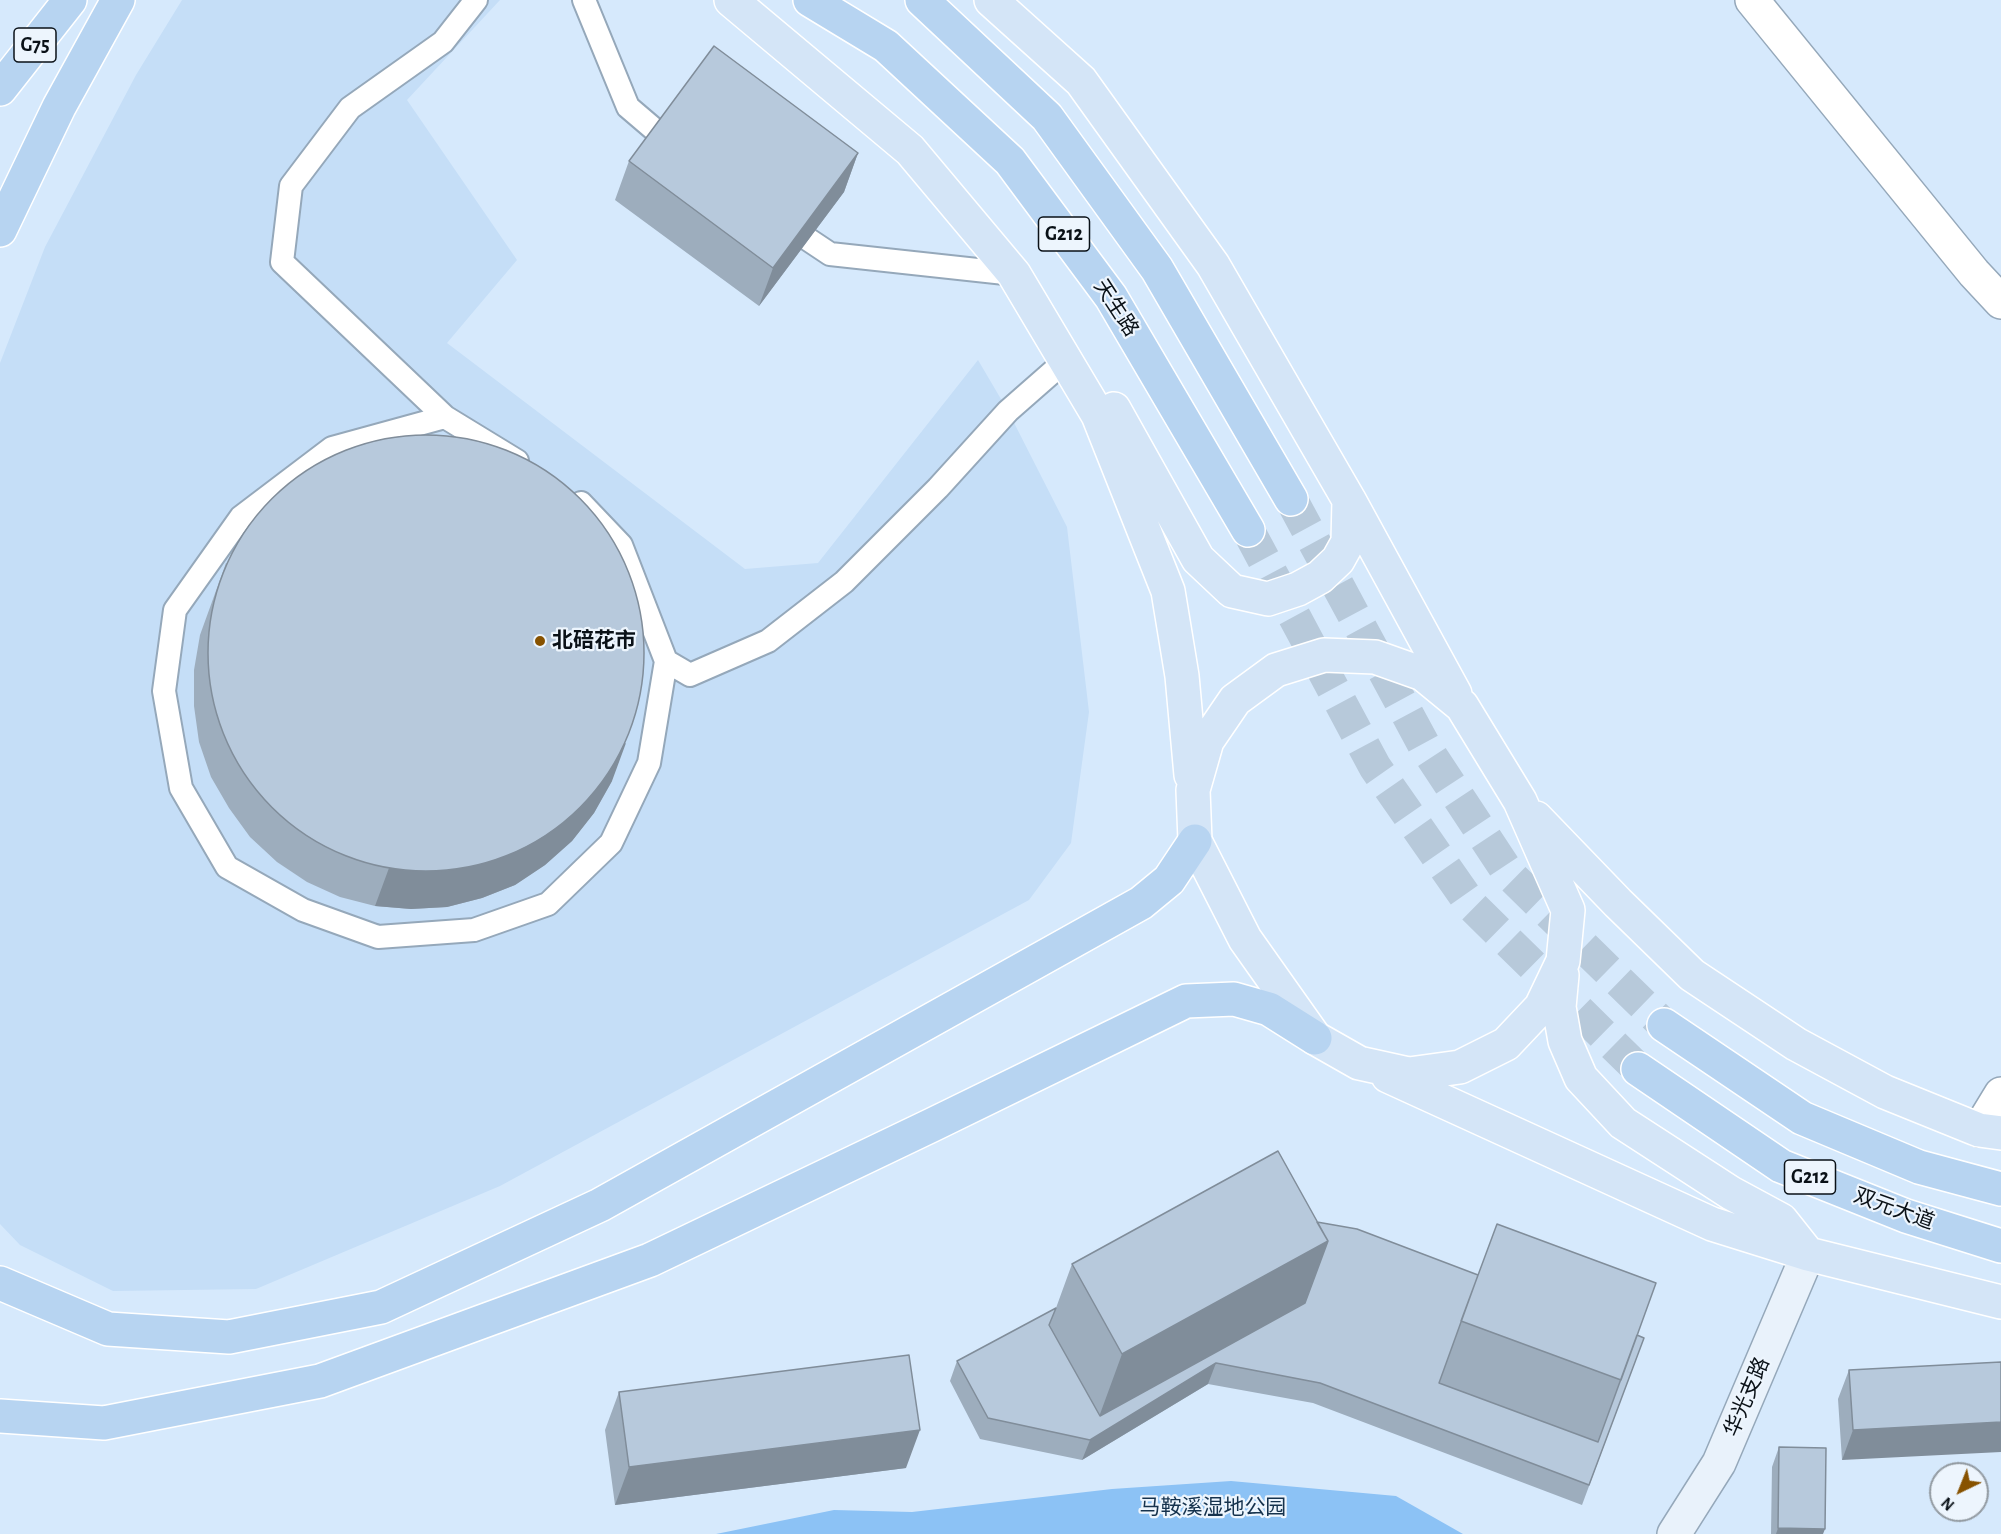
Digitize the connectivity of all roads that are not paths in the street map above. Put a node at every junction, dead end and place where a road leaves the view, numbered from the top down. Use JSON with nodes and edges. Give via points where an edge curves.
{"nodes":[{"id":1,"x":70,"y":0,"type":"edge"},
{"id":2,"x":118,"y":0,"type":"edge"},
{"id":3,"x":476,"y":0,"type":"edge"},
{"id":4,"x":584,"y":0,"type":"edge"},
{"id":5,"x":731,"y":0,"type":"edge"},
{"id":6,"x":810,"y":0,"type":"edge"},
{"id":7,"x":922,"y":0,"type":"edge"},
{"id":8,"x":991,"y":0,"type":"edge"},
{"id":9,"x":1752,"y":0,"type":"edge"},
{"id":10,"x":0,"y":89,"type":"edge"},
{"id":11,"x":662,"y":136,"type":"edge"},
{"id":12,"x":910,"y":150,"type":"junction"},
{"id":13,"x":0,"y":230,"type":"edge"},
{"id":14,"x":809,"y":240,"type":"edge"},
{"id":15,"x":1014,"y":274,"type":"junction"},
{"id":16,"x":2001,"y":302,"type":"edge"},
{"id":17,"x":1065,"y":361,"type":"junction"},
{"id":18,"x":445,"y":417,"type":"junction"},
{"id":19,"x":534,"y":471,"type":"edge"},
{"id":20,"x":564,"y":489,"type":"edge"},
{"id":21,"x":1291,"y":500,"type":"tunnel mouth"},
{"id":22,"x":1349,"y":500,"type":"junction"},
{"id":23,"x":1248,"y":530,"type":"tunnel mouth"},
{"id":24,"x":666,"y":661,"type":"junction"},
{"id":25,"x":1462,"y":706,"type":"junction"},
{"id":26,"x":1193,"y":790,"type":"junction"},
{"id":27,"x":1520,"y":801,"type":"junction"},
{"id":28,"x":1195,"y":841,"type":"junction"},
{"id":29,"x":1563,"y":961,"type":"junction"},
{"id":30,"x":1664,"y":1025,"type":"tunnel mouth"},
{"id":31,"x":1315,"y":1038,"type":"junction"},
{"id":32,"x":1359,"y":1063,"type":"junction"},
{"id":33,"x":1638,"y":1070,"type":"tunnel mouth"},
{"id":34,"x":2001,"y":1094,"type":"edge"},
{"id":35,"x":1990,"y":1131,"type":"edge"},
{"id":36,"x":2001,"y":1189,"type":"edge"},
{"id":37,"x":2001,"y":1246,"type":"edge"},
{"id":38,"x":1808,"y":1254,"type":"junction"},
{"id":39,"x":0,"y":1283,"type":"edge"},
{"id":40,"x":2001,"y":1302,"type":"edge"},
{"id":41,"x":0,"y":1416,"type":"edge"},
{"id":42,"x":1674,"y":1534,"type":"edge"}],
"edges":[{"from":1,"to":10,"type":"highway","number":"G75"},
{"from":2,"to":13,"type":"highway","via":[[59,107]]},
{"from":3,"to":18,"type":"lane","via":[[443,42],[350,108],[291,186],[282,262]]},
{"from":4,"to":11,"type":"lane","via":[[628,107]]},
{"from":5,"to":12,"type":"main road"},
{"from":6,"to":23,"type":"highway","name":"天生路","number":"G212","via":[[886,46],[1010,161],[1111,297]]},
{"from":7,"to":21,"type":"highway","number":"G212","via":[[1047,117],[1157,269]]},
{"from":8,"to":22,"type":"main road","via":[[1081,81],[1206,255]]},
{"from":9,"to":16,"type":"street"},
{"from":12,"to":15,"type":"main road"},
{"from":12,"to":22,"type":"main road","via":[[1022,263],[1113,406],[1198,559],[1232,591],[1268,599],[1298,590],[1320,577],[1338,560],[1348,542]]},
{"from":14,"to":15,"type":"lane","via":[[830,254]]},
{"from":15,"to":17,"type":"main road"},
{"from":17,"to":24,"type":"lane","via":[[1008,411],[844,582],[768,641],[690,675]]},
{"from":17,"to":26,"type":"main road","via":[[1098,415],[1168,591],[1182,676]]},
{"from":18,"to":19,"type":"lane"},
{"from":18,"to":24,"type":"lane","via":[[332,448],[242,516],[175,610],[164,691],[180,788],[227,867],[303,910],[378,937],[474,930],[548,904],[612,843],[649,763]]},
{"from":20,"to":24,"type":"lane","via":[[621,545]]},
{"from":22,"to":25,"type":"main road"},
{"from":25,"to":26,"type":"main road","via":[[1423,674],[1375,657],[1324,655],[1276,670],[1235,700],[1206,741]]},
{"from":25,"to":27,"type":"main road"},
{"from":26,"to":28,"type":"main road"},
{"from":27,"to":29,"type":"main road","via":[[1568,910]]},
{"from":27,"to":35,"type":"main road","via":[[1692,975],[1796,1044],[1885,1092]]},
{"from":28,"to":31,"type":"main road","via":[[1245,939]]},
{"from":28,"to":39,"type":"highway","via":[[1169,880],[1141,903],[600,1205],[381,1307],[228,1337],[108,1329]]},
{"from":29,"to":32,"type":"main road","via":[[1541,1007],[1506,1044],[1460,1067],[1409,1074]]},
{"from":29,"to":38,"type":"main road","via":[[1559,1007],[1565,1041],[1581,1078],[1623,1123],[1731,1193],[1781,1220]]},
{"from":30,"to":36,"type":"highway","number":"G212","via":[[1802,1118],[1919,1167]]},
{"from":31,"to":32,"type":"main road"},
{"from":31,"to":41,"type":"highway","via":[[1260,1006],[1234,999],[1186,1001],[650,1260],[320,1381],[104,1423]]},
{"from":32,"to":38,"type":"main road","via":[[1712,1224]]},
{"from":33,"to":37,"type":"highway","name":"双元大道","number":"G212","via":[[1781,1166],[1906,1216]]},
{"from":34,"to":35,"type":"street"},
{"from":38,"to":40,"type":"main road"},
{"from":38,"to":42,"type":"street","name":"华光支路","via":[[1719,1463]]}]}
